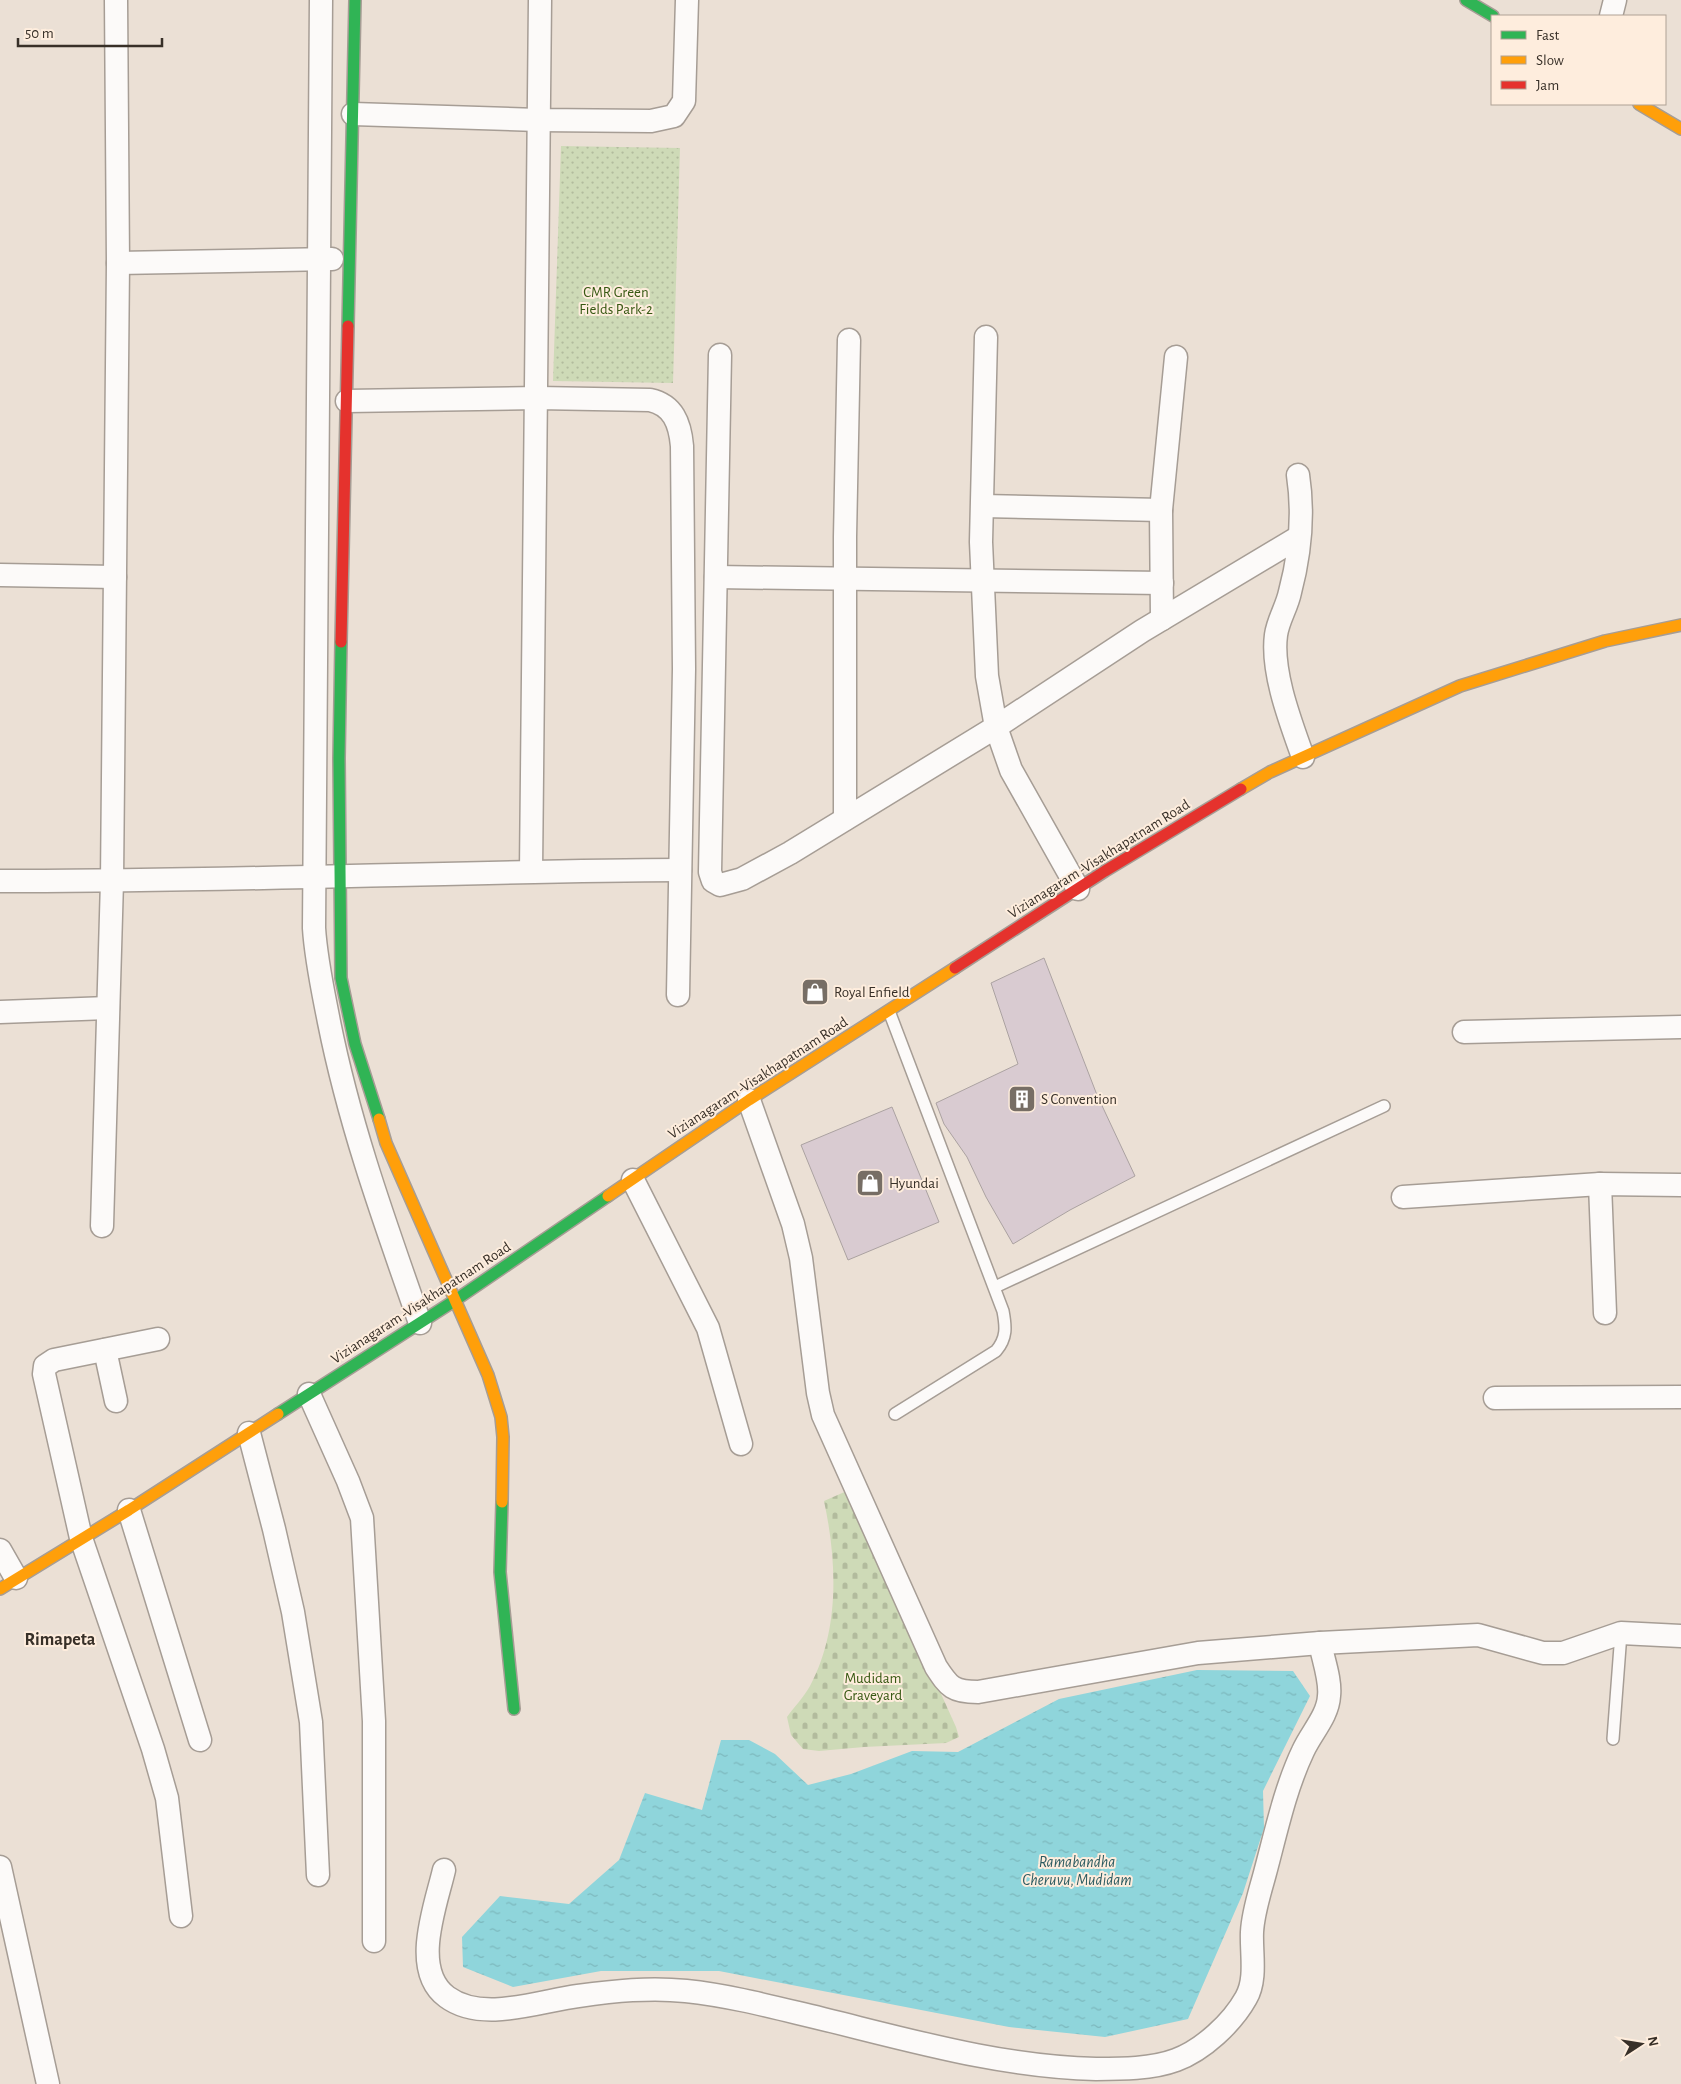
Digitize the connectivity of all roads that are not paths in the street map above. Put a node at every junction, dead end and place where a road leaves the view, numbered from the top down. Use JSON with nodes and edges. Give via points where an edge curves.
{"nodes":[{"id":1,"x":116,"y":0,"type":"edge"},
{"id":2,"x":322,"y":0,"type":"edge"},
{"id":3,"x":355,"y":0,"type":"edge"},
{"id":4,"x":540,"y":0,"type":"edge"},
{"id":5,"x":687,"y":0,"type":"edge"},
{"id":6,"x":1466,"y":0,"type":"edge"},
{"id":7,"x":1615,"y":0,"type":"edge"},
{"id":8,"x":1491,"y":15,"type":"edge"},
{"id":9,"x":1611,"y":15,"type":"edge"},
{"id":10,"x":1641,"y":105,"type":"edge"},
{"id":11,"x":353,"y":114,"type":"junction"},
{"id":12,"x":538,"y":120,"type":"junction"},
{"id":13,"x":1681,"y":129,"type":"edge"},
{"id":14,"x":319,"y":259,"type":"junction"},
{"id":15,"x":351,"y":259,"type":"junction"},
{"id":16,"x":118,"y":263,"type":"junction"},
{"id":17,"x":986,"y":337,"type":"dead end"},
{"id":18,"x":849,"y":340,"type":"dead end"},
{"id":19,"x":720,"y":355,"type":"dead end"},
{"id":20,"x":1176,"y":357,"type":"dead end"},
{"id":21,"x":538,"y":398,"type":"junction"},
{"id":22,"x":347,"y":401,"type":"junction"},
{"id":23,"x":1298,"y":475,"type":"dead end"},
{"id":24,"x":983,"y":506,"type":"junction"},
{"id":25,"x":1161,"y":510,"type":"junction"},
{"id":26,"x":1299,"y":537,"type":"junction"},
{"id":27,"x":0,"y":575,"type":"edge"},
{"id":28,"x":115,"y":577,"type":"junction"},
{"id":29,"x":716,"y":577,"type":"junction"},
{"id":30,"x":845,"y":578,"type":"junction"},
{"id":31,"x":983,"y":582,"type":"junction"},
{"id":32,"x":1162,"y":583,"type":"junction"},
{"id":33,"x":1162,"y":619,"type":"junction"},
{"id":34,"x":1681,"y":625,"type":"edge"},
{"id":35,"x":996,"y":727,"type":"junction"},
{"id":36,"x":1302,"y":757,"type":"junction"},
{"id":37,"x":845,"y":819,"type":"junction"},
{"id":38,"x":680,"y":870,"type":"junction"},
{"id":39,"x":531,"y":871,"type":"junction"},
{"id":40,"x":340,"y":875,"type":"junction"},
{"id":41,"x":315,"y":876,"type":"junction"},
{"id":42,"x":0,"y":881,"type":"edge"},
{"id":43,"x":112,"y":881,"type":"junction"},
{"id":44,"x":1078,"y":889,"type":"junction"},
{"id":45,"x":678,"y":995,"type":"dead end"},
{"id":46,"x":108,"y":1008,"type":"junction"},
{"id":47,"x":889,"y":1011,"type":"junction"},
{"id":48,"x":0,"y":1012,"type":"edge"},
{"id":49,"x":1681,"y":1027,"type":"edge"},
{"id":50,"x":1464,"y":1032,"type":"dead end"},
{"id":51,"x":749,"y":1100,"type":"junction"},
{"id":52,"x":1384,"y":1106,"type":"dead end"},
{"id":53,"x":633,"y":1180,"type":"junction"},
{"id":54,"x":1600,"y":1184,"type":"junction"},
{"id":55,"x":1681,"y":1185,"type":"edge"},
{"id":56,"x":1403,"y":1197,"type":"dead end"},
{"id":57,"x":102,"y":1226,"type":"dead end"},
{"id":58,"x":995,"y":1287,"type":"junction"},
{"id":59,"x":454,"y":1301,"type":"junction"},
{"id":60,"x":1605,"y":1313,"type":"dead end"},
{"id":61,"x":420,"y":1323,"type":"junction"},
{"id":62,"x":158,"y":1339,"type":"dead end"},
{"id":63,"x":105,"y":1350,"type":"junction"},
{"id":64,"x":309,"y":1394,"type":"junction"},
{"id":65,"x":1681,"y":1397,"type":"edge"},
{"id":66,"x":1494,"y":1398,"type":"dead end"},
{"id":67,"x":116,"y":1401,"type":"dead end"},
{"id":68,"x":895,"y":1414,"type":"dead end"},
{"id":69,"x":249,"y":1433,"type":"junction"},
{"id":70,"x":741,"y":1444,"type":"dead end"},
{"id":71,"x":129,"y":1510,"type":"junction"},
{"id":72,"x":80,"y":1538,"type":"junction"},
{"id":73,"x":0,"y":1550,"type":"edge"},
{"id":74,"x":8,"y":1584,"type":"edge"},
{"id":75,"x":1621,"y":1633,"type":"junction"},
{"id":76,"x":1681,"y":1636,"type":"edge"},
{"id":77,"x":1320,"y":1643,"type":"junction"},
{"id":78,"x":514,"y":1709,"type":"dead end"},
{"id":79,"x":200,"y":1740,"type":"dead end"},
{"id":80,"x":1613,"y":1740,"type":"dead end"},
{"id":81,"x":0,"y":1867,"type":"edge"},
{"id":82,"x":444,"y":1870,"type":"dead end"},
{"id":83,"x":318,"y":1875,"type":"dead end"},
{"id":84,"x":181,"y":1916,"type":"dead end"},
{"id":85,"x":374,"y":1941,"type":"dead end"},
{"id":86,"x":48,"y":2084,"type":"edge"}],
"edges":[{"from":1,"to":16,"type":"street"},
{"from":2,"to":14,"type":"street"},
{"from":3,"to":11,"type":"main road"},
{"from":4,"to":12,"type":"street"},
{"from":5,"to":12,"type":"street","via":[[684,101],[674,116],[651,121]]},
{"from":6,"to":8,"type":"main road"},
{"from":7,"to":9,"type":"street"},
{"from":10,"to":13,"type":"main road"},
{"from":11,"to":12,"type":"street"},
{"from":11,"to":15,"type":"main road"},
{"from":12,"to":21,"type":"street"},
{"from":14,"to":15,"type":"street"},
{"from":14,"to":16,"type":"street"},
{"from":14,"to":41,"type":"street"},
{"from":15,"to":22,"type":"main road"},
{"from":16,"to":28,"type":"street"},
{"from":17,"to":24,"type":"street"},
{"from":18,"to":30,"type":"street"},
{"from":19,"to":29,"type":"street"},
{"from":20,"to":25,"type":"street"},
{"from":21,"to":22,"type":"street"},
{"from":21,"to":38,"type":"street","via":[[661,402],[681,429],[684,669]]},
{"from":21,"to":39,"type":"street"},
{"from":22,"to":40,"type":"main road"},
{"from":23,"to":26,"type":"street","via":[[1302,499]]},
{"from":24,"to":25,"type":"street"},
{"from":24,"to":31,"type":"street"},
{"from":25,"to":32,"type":"street"},
{"from":26,"to":33,"type":"street"},
{"from":26,"to":36,"type":"street","via":[[1290,593],[1275,637],[1282,694]]},
{"from":27,"to":28,"type":"street"},
{"from":28,"to":43,"type":"street"},
{"from":29,"to":30,"type":"street"},
{"from":29,"to":37,"type":"street","via":[[710,872],[713,881],[728,884],[742,879]]},
{"from":30,"to":31,"type":"street"},
{"from":30,"to":37,"type":"street"},
{"from":31,"to":32,"type":"street"},
{"from":31,"to":35,"type":"street","via":[[987,676]]},
{"from":32,"to":33,"type":"street"},
{"from":33,"to":35,"type":"street"},
{"from":34,"to":36,"type":"main road","name":"Vizianagaram -Visakhapatnam Road","via":[[1605,641],[1460,686]]},
{"from":35,"to":37,"type":"street"},
{"from":35,"to":44,"type":"street","via":[[1011,770]]},
{"from":36,"to":44,"type":"main road","name":"Vizianagaram -Visakhapatnam Road","via":[[1270,772]]},
{"from":38,"to":39,"type":"street"},
{"from":38,"to":45,"type":"street"},
{"from":39,"to":40,"type":"street"},
{"from":40,"to":41,"type":"street"},
{"from":40,"to":59,"type":"main road","via":[[341,978],[355,1044],[386,1143]]},
{"from":41,"to":43,"type":"street"},
{"from":41,"to":61,"type":"street","via":[[316,957],[341,1084],[362,1156]]},
{"from":42,"to":43,"type":"street"},
{"from":43,"to":46,"type":"street"},
{"from":44,"to":47,"type":"main road","name":"Vizianagaram -Visakhapatnam Road"},
{"from":46,"to":48,"type":"street"},
{"from":46,"to":57,"type":"street"},
{"from":47,"to":51,"type":"main road","name":"Vizianagaram -Visakhapatnam Road"},
{"from":47,"to":58,"type":"lane"},
{"from":49,"to":50,"type":"street"},
{"from":51,"to":53,"type":"main road","name":"Vizianagaram -Visakhapatnam Road"},
{"from":51,"to":77,"type":"street","via":[[793,1224],[801,1258],[823,1415],[945,1682],[954,1690],[978,1692],[1198,1653]]},
{"from":52,"to":58,"type":"lane"},
{"from":53,"to":59,"type":"main road","name":"Vizianagaram -Visakhapatnam Road"},
{"from":53,"to":70,"type":"street","via":[[708,1328]]},
{"from":54,"to":55,"type":"street"},
{"from":54,"to":56,"type":"street"},
{"from":54,"to":60,"type":"street"},
{"from":58,"to":68,"type":"lane","via":[[1006,1325],[1003,1344]]},
{"from":59,"to":61,"type":"main road","name":"Vizianagaram -Visakhapatnam Road"},
{"from":59,"to":78,"type":"main road","via":[[488,1375],[501,1417],[500,1572]]},
{"from":61,"to":64,"type":"main road","name":"Vizianagaram -Visakhapatnam Road"},
{"from":62,"to":63,"type":"street"},
{"from":63,"to":67,"type":"street"},
{"from":63,"to":72,"type":"street","via":[[54,1360],[45,1366],[44,1374]]},
{"from":64,"to":69,"type":"main road","name":"Vizianagaram -Visakhapatnam Road"},
{"from":64,"to":85,"type":"street","via":[[362,1518],[374,1721]]},
{"from":65,"to":66,"type":"street"},
{"from":69,"to":71,"type":"main road","name":"Vizianagaram -Visakhapatnam Road"},
{"from":69,"to":83,"type":"street","via":[[292,1612],[311,1722]]},
{"from":71,"to":72,"type":"main road","name":"Vizianagaram -Visakhapatnam Road"},
{"from":71,"to":79,"type":"street"},
{"from":72,"to":74,"type":"main road","name":"Vizianagaram -Visakhapatnam Road"},
{"from":72,"to":84,"type":"street","via":[[168,1798]]},
{"from":73,"to":74,"type":"street"},
{"from":75,"to":76,"type":"street"},
{"from":75,"to":77,"type":"street","via":[[1562,1653],[1543,1652],[1478,1635]]},
{"from":75,"to":80,"type":"lane"},
{"from":77,"to":82,"type":"street","via":[[1330,1696],[1303,1750],[1282,1809],[1256,1904],[1251,1986],[1246,1998],[1219,2032],[1175,2061],[1113,2069],[1011,2062],[747,2001],[687,1991],[629,1990],[518,2008],[489,2008],[454,2002],[431,1975],[427,1953]]},
{"from":81,"to":86,"type":"street"}]}
